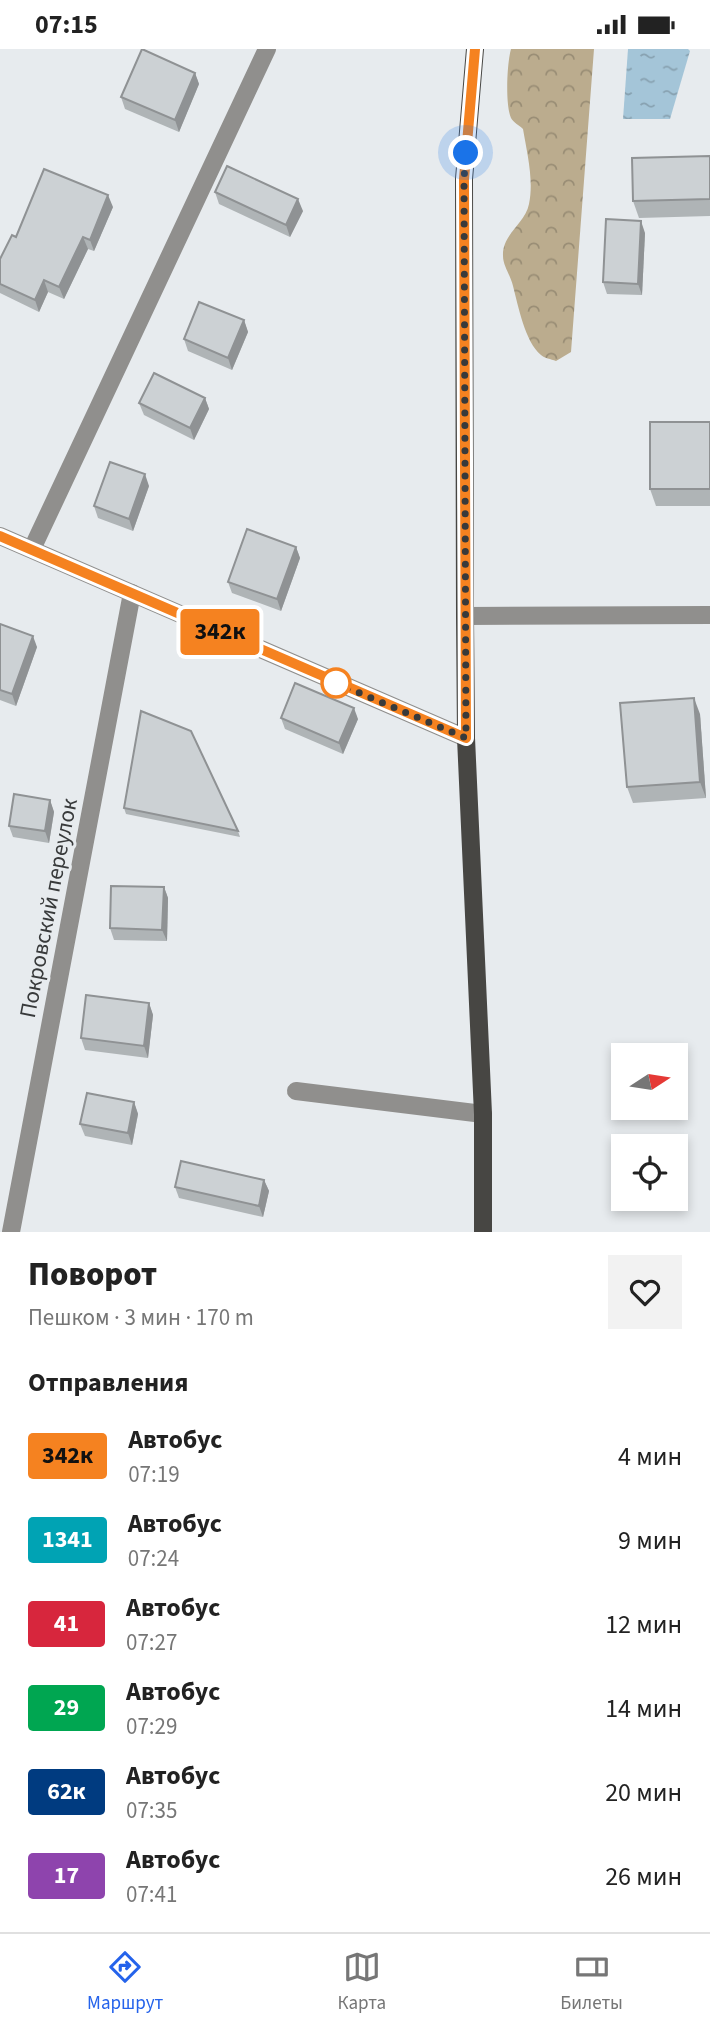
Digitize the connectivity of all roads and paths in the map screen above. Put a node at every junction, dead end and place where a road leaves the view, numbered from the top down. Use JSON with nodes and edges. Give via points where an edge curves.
{"nodes":[{"id":1,"x":267,"y":49,"type":"edge"},
{"id":2,"x":475,"y":49,"type":"edge"},
{"id":3,"x":0,"y":537,"type":"edge"},
{"id":4,"x":32,"y":549,"type":"junction"},
{"id":5,"x":132,"y":593,"type":"junction"},
{"id":6,"x":710,"y":615,"type":"edge"},
{"id":7,"x":464,"y":616,"type":"junction"},
{"id":8,"x":466,"y":738,"type":"junction"},
{"id":9,"x":296,"y":1091,"type":"dead end"},
{"id":10,"x":483,"y":1114,"type":"junction"},
{"id":11,"x":11,"y":1232,"type":"edge"},
{"id":12,"x":483,"y":1232,"type":"edge"}],
"edges":[{"from":1,"to":4,"type":"street"},
{"from":2,"to":7,"type":"main road","via":[[464,179]]},
{"from":3,"to":4,"type":"street"},
{"from":4,"to":5,"type":"street"},
{"from":5,"to":8,"type":"street"},
{"from":5,"to":11,"type":"street","name":"Покровский переулок"},
{"from":6,"to":7,"type":"street"},
{"from":7,"to":8,"type":"main road"},
{"from":8,"to":10,"type":"main road"},
{"from":9,"to":10,"type":"street"},
{"from":10,"to":12,"type":"main road"}]}
